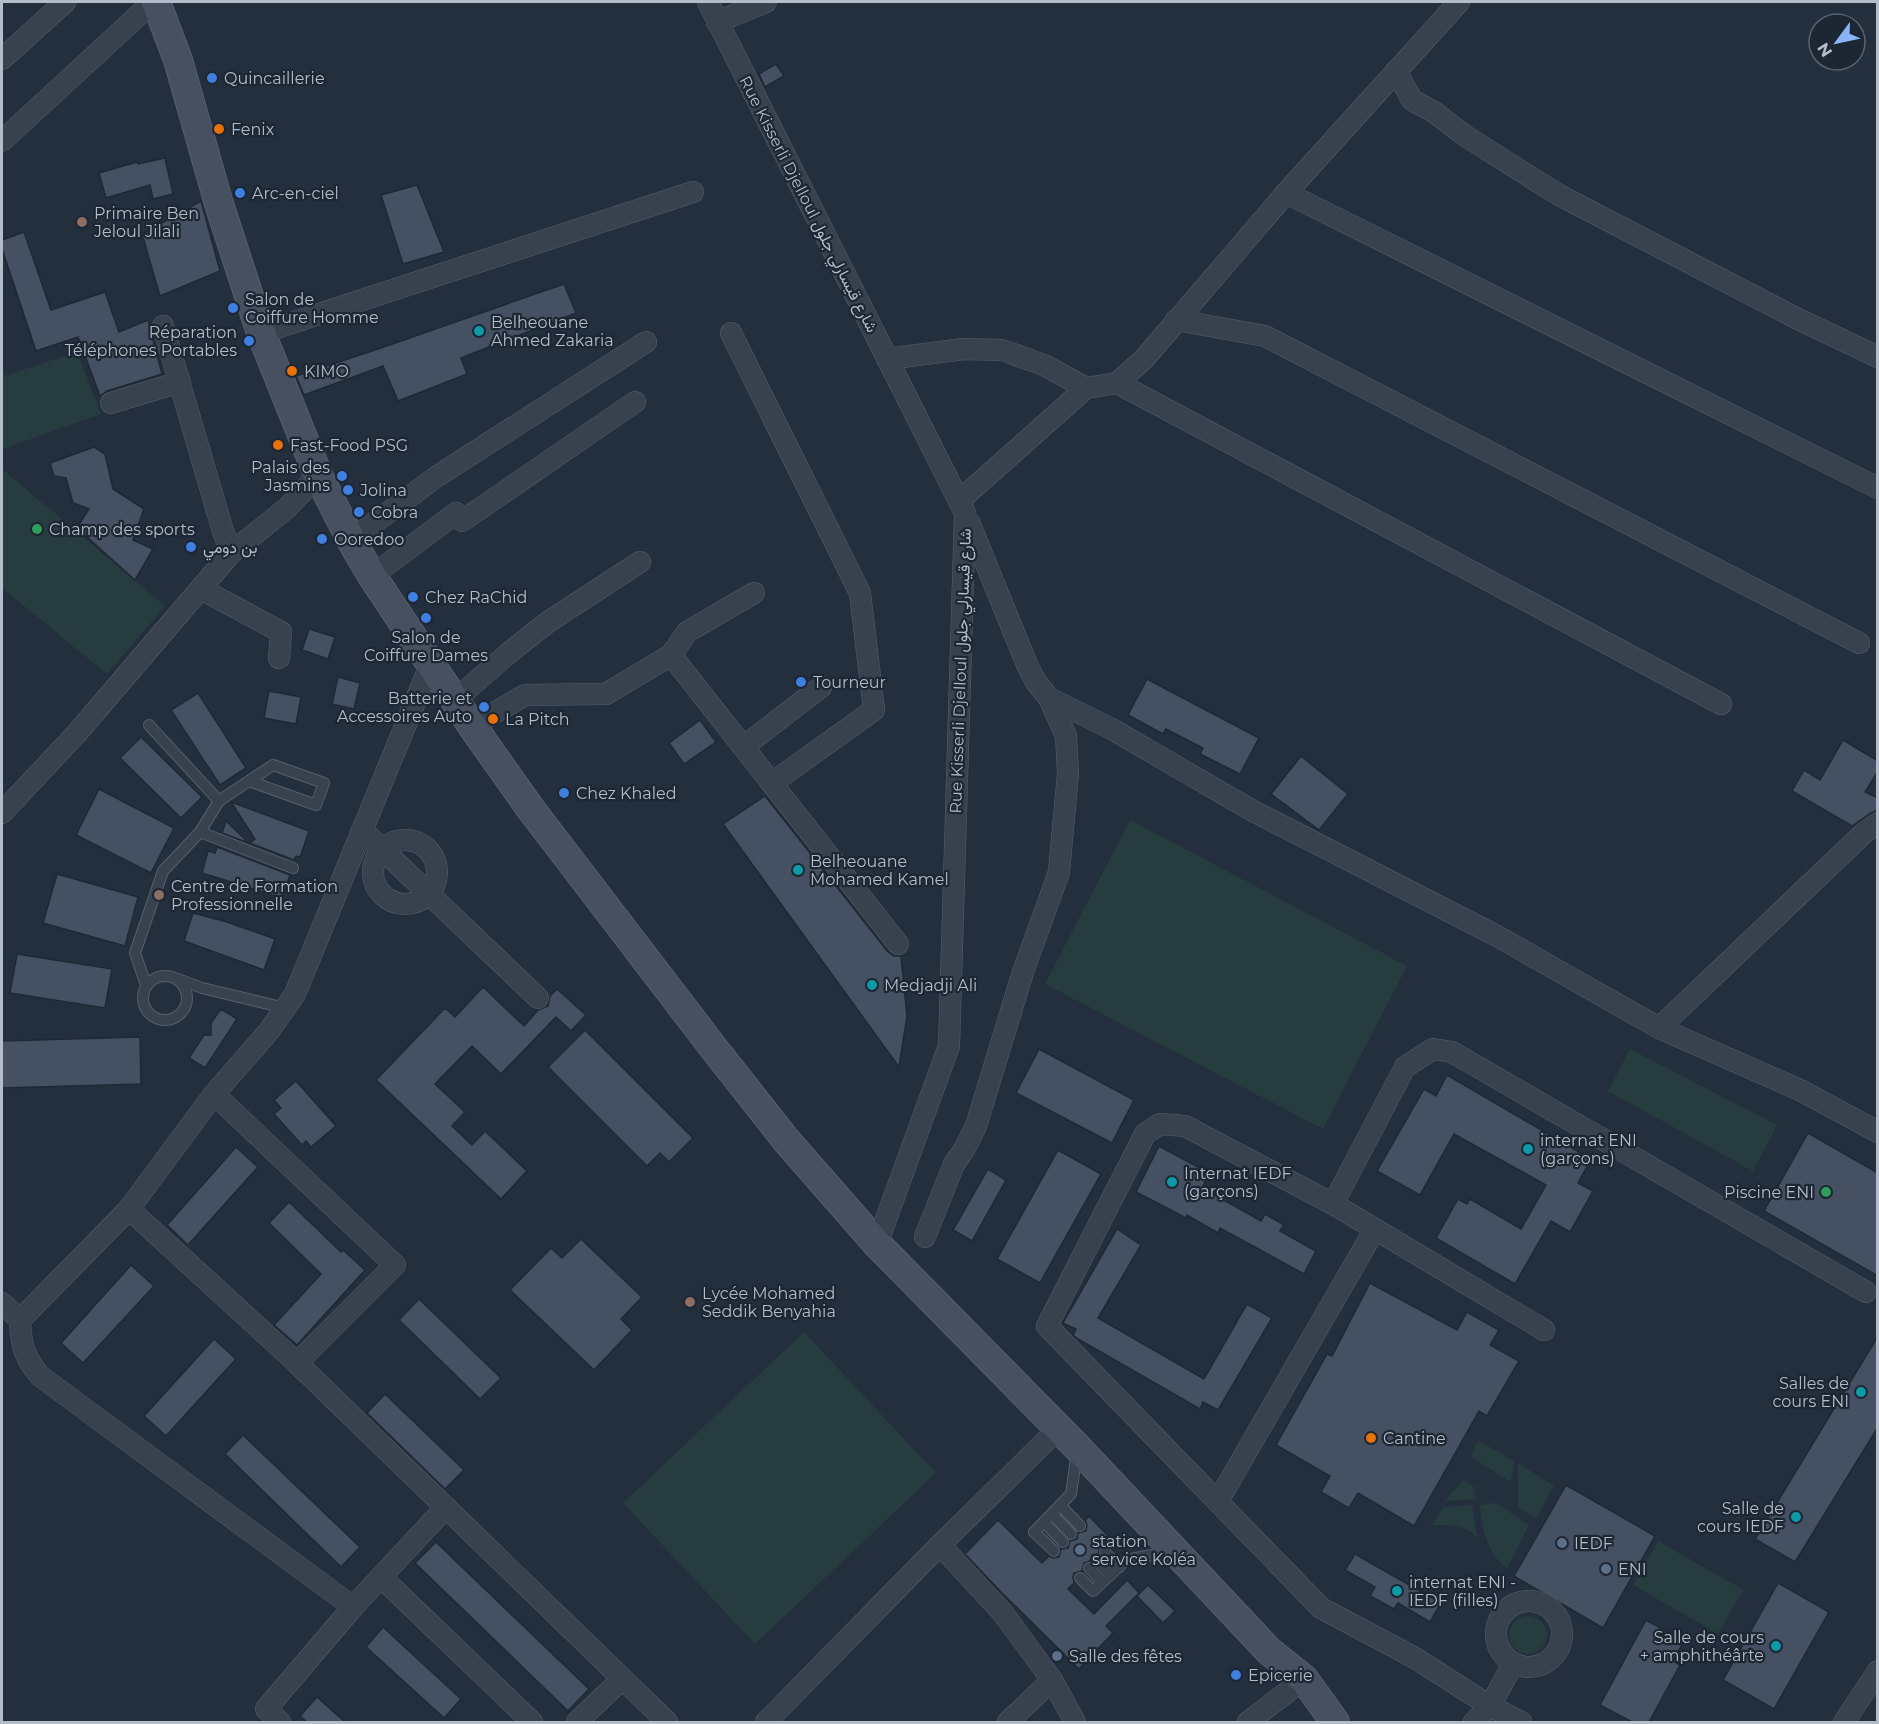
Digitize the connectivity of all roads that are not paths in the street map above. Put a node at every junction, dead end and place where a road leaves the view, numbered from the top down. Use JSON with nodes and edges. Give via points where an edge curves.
{"nodes":[{"id":1,"x":65,"y":2,"type":"edge"},
{"id":2,"x":154,"y":2,"type":"edge"},
{"id":3,"x":708,"y":2,"type":"edge"},
{"id":4,"x":766,"y":2,"type":"edge"},
{"id":5,"x":1459,"y":2,"type":"edge"},
{"id":6,"x":717,"y":22,"type":"junction"},
{"id":7,"x":2,"y":59,"type":"edge"},
{"id":8,"x":1396,"y":71,"type":"junction"},
{"id":9,"x":2,"y":141,"type":"edge"},
{"id":10,"x":693,"y":192,"type":"dead end"},
{"id":11,"x":1286,"y":194,"type":"junction"},
{"id":12,"x":1176,"y":320,"type":"junction"},
{"id":13,"x":163,"y":326,"type":"dead end"},
{"id":14,"x":261,"y":333,"type":"junction"},
{"id":15,"x":732,"y":333,"type":"dead end"},
{"id":16,"x":646,"y":342,"type":"dead end"},
{"id":17,"x":1878,"y":357,"type":"edge"},
{"id":18,"x":887,"y":359,"type":"junction"},
{"id":19,"x":180,"y":382,"type":"junction"},
{"id":20,"x":1117,"y":383,"type":"junction"},
{"id":21,"x":1086,"y":388,"type":"junction"},
{"id":22,"x":635,"y":402,"type":"dead end"},
{"id":23,"x":111,"y":403,"type":"dead end"},
{"id":24,"x":318,"y":475,"type":"junction"},
{"id":25,"x":1878,"y":488,"type":"edge"},
{"id":26,"x":962,"y":507,"type":"junction"},
{"id":27,"x":351,"y":540,"type":"junction"},
{"id":28,"x":231,"y":553,"type":"junction"},
{"id":29,"x":640,"y":562,"type":"dead end"},
{"id":30,"x":372,"y":576,"type":"junction"},
{"id":31,"x":201,"y":589,"type":"junction"},
{"id":32,"x":754,"y":593,"type":"dead end"},
{"id":33,"x":1859,"y":643,"type":"dead end"},
{"id":34,"x":670,"y":655,"type":"junction"},
{"id":35,"x":279,"y":658,"type":"dead end"},
{"id":36,"x":430,"y":663,"type":"junction"},
{"id":37,"x":821,"y":687,"type":"dead end"},
{"id":38,"x":1049,"y":698,"type":"junction"},
{"id":39,"x":455,"y":700,"type":"junction"},
{"id":40,"x":1721,"y":704,"type":"dead end"},
{"id":41,"x":149,"y":725,"type":"dead end"},
{"id":42,"x":472,"y":726,"type":"junction"},
{"id":43,"x":743,"y":747,"type":"junction"},
{"id":44,"x":249,"y":780,"type":"junction"},
{"id":45,"x":772,"y":783,"type":"junction"},
{"id":46,"x":219,"y":801,"type":"junction"},
{"id":47,"x":2,"y":813,"type":"edge"},
{"id":48,"x":1878,"y":823,"type":"edge"},
{"id":49,"x":362,"y":830,"type":"junction"},
{"id":50,"x":200,"y":832,"type":"junction"},
{"id":51,"x":382,"y":849,"type":"junction"},
{"id":52,"x":293,"y":868,"type":"dead end"},
{"id":53,"x":429,"y":893,"type":"junction"},
{"id":54,"x":898,"y":944,"type":"dead end"},
{"id":55,"x":135,"y":953,"type":"junction"},
{"id":56,"x":169,"y":977,"type":"junction"},
{"id":57,"x":146,"y":986,"type":"junction"},
{"id":58,"x":202,"y":988,"type":"junction"},
{"id":59,"x":538,"y":998,"type":"dead end"},
{"id":60,"x":186,"y":1000,"type":"junction"},
{"id":61,"x":285,"y":1008,"type":"junction"},
{"id":62,"x":1659,"y":1028,"type":"junction"},
{"id":63,"x":214,"y":1094,"type":"junction"},
{"id":64,"x":1878,"y":1132,"type":"edge"},
{"id":65,"x":1333,"y":1204,"type":"junction"},
{"id":66,"x":129,"y":1209,"type":"junction"},
{"id":67,"x":1375,"y":1228,"type":"junction"},
{"id":68,"x":925,"y":1237,"type":"dead end"},
{"id":69,"x":877,"y":1245,"type":"junction"},
{"id":70,"x":1866,"y":1292,"type":"dead end"},
{"id":71,"x":2,"y":1303,"type":"edge"},
{"id":72,"x":20,"y":1320,"type":"junction"},
{"id":73,"x":1544,"y":1329,"type":"dead end"},
{"id":74,"x":297,"y":1363,"type":"junction"},
{"id":75,"x":1068,"y":1438,"type":"junction"},
{"id":76,"x":1218,"y":1501,"type":"junction"},
{"id":77,"x":1060,"y":1505,"type":"junction"},
{"id":78,"x":446,"y":1508,"type":"junction"},
{"id":79,"x":1048,"y":1518,"type":"junction"},
{"id":80,"x":1080,"y":1526,"type":"dead end"},
{"id":81,"x":1067,"y":1538,"type":"dead end"},
{"id":82,"x":940,"y":1545,"type":"junction"},
{"id":83,"x":1174,"y":1550,"type":"junction"},
{"id":84,"x":1054,"y":1551,"type":"dead end"},
{"id":85,"x":1105,"y":1552,"type":"dead end"},
{"id":86,"x":1093,"y":1565,"type":"dead end"},
{"id":87,"x":1119,"y":1567,"type":"junction"},
{"id":88,"x":381,"y":1577,"type":"junction"},
{"id":89,"x":1080,"y":1578,"type":"dead end"},
{"id":90,"x":1106,"y":1578,"type":"junction"},
{"id":91,"x":353,"y":1606,"type":"junction"},
{"id":92,"x":1513,"y":1664,"type":"dead end"},
{"id":93,"x":1878,"y":1671,"type":"edge"},
{"id":94,"x":622,"y":1679,"type":"junction"},
{"id":95,"x":1304,"y":1679,"type":"junction"},
{"id":96,"x":1052,"y":1680,"type":"junction"},
{"id":97,"x":1490,"y":1706,"type":"junction"},
{"id":98,"x":1273,"y":1715,"type":"edge"},
{"id":99,"x":770,"y":1721,"type":"edge"},
{"id":100,"x":280,"y":1722,"type":"edge"},
{"id":101,"x":532,"y":1722,"type":"edge"},
{"id":102,"x":578,"y":1722,"type":"edge"},
{"id":103,"x":668,"y":1722,"type":"edge"},
{"id":104,"x":1008,"y":1722,"type":"edge"},
{"id":105,"x":1075,"y":1722,"type":"edge"},
{"id":106,"x":1248,"y":1722,"type":"edge"},
{"id":107,"x":1335,"y":1722,"type":"edge"},
{"id":108,"x":1474,"y":1722,"type":"edge"},
{"id":109,"x":1521,"y":1722,"type":"edge"},
{"id":110,"x":1844,"y":1722,"type":"edge"}],
"edges":[{"from":1,"to":7,"type":"street"},
{"from":2,"to":9,"type":"street"},
{"from":2,"to":14,"type":"main road","via":[[178,60]]},
{"from":3,"to":6,"type":"street","name":"Rue Kisserli Djelloul شارع قيسارلي جلول"},
{"from":4,"to":6,"type":"street"},
{"from":5,"to":8,"type":"street"},
{"from":6,"to":18,"type":"street","name":"Rue Kisserli Djelloul شارع قيسارلي جلول"},
{"from":8,"to":11,"type":"street"},
{"from":8,"to":17,"type":"street","via":[[1412,100],[1559,195]]},
{"from":10,"to":14,"type":"street"},
{"from":11,"to":12,"type":"street"},
{"from":11,"to":25,"type":"street"},
{"from":12,"to":20,"type":"street","via":[[1144,359]]},
{"from":12,"to":33,"type":"street","via":[[1265,336]]},
{"from":13,"to":19,"type":"street"},
{"from":14,"to":24,"type":"main road"},
{"from":15,"to":45,"type":"street","via":[[860,593],[874,710]]},
{"from":16,"to":27,"type":"street","via":[[436,477]]},
{"from":18,"to":21,"type":"street","via":[[963,349],[1002,350],[1044,365]]},
{"from":18,"to":26,"type":"street","name":"Rue Kisserli Djelloul شارع قيسارلي جلول"},
{"from":19,"to":23,"type":"street"},
{"from":19,"to":28,"type":"street"},
{"from":20,"to":21,"type":"street"},
{"from":20,"to":40,"type":"street"},
{"from":21,"to":26,"type":"street"},
{"from":22,"to":30,"type":"street","via":[[462,521],[456,513]]},
{"from":24,"to":27,"type":"main road"},
{"from":24,"to":28,"type":"street","via":[[286,508]]},
{"from":26,"to":38,"type":"street","via":[[1028,667]]},
{"from":26,"to":69,"type":"street","name":"Rue Kisserli Djelloul شارع قيسارلي جلول","via":[[949,1046]]},
{"from":27,"to":30,"type":"main road"},
{"from":28,"to":31,"type":"street"},
{"from":29,"to":39,"type":"street","via":[[548,622]]},
{"from":30,"to":36,"type":"main road"},
{"from":31,"to":35,"type":"street","via":[[281,632]]},
{"from":31,"to":47,"type":"street"},
{"from":32,"to":34,"type":"street","via":[[687,632]]},
{"from":34,"to":42,"type":"street","via":[[606,694],[525,695]]},
{"from":34,"to":43,"type":"street"},
{"from":36,"to":39,"type":"main road"},
{"from":36,"to":49,"type":"street"},
{"from":37,"to":43,"type":"street"},
{"from":38,"to":62,"type":"street","via":[[1110,728],[1253,811],[1497,936]]},
{"from":38,"to":68,"type":"street","via":[[1066,736],[1068,773],[1059,872],[975,1126],[954,1164]]},
{"from":39,"to":42,"type":"main road"},
{"from":41,"to":46,"type":"lane"},
{"from":42,"to":69,"type":"main road","via":[[719,1055]]},
{"from":43,"to":45,"type":"street"},
{"from":44,"to":44,"type":"lane","via":[[273,765],[324,783],[316,805]]},
{"from":44,"to":46,"type":"lane"},
{"from":45,"to":54,"type":"street"},
{"from":46,"to":50,"type":"lane"},
{"from":48,"to":62,"type":"street"},
{"from":49,"to":51,"type":"street"},
{"from":49,"to":61,"type":"street"},
{"from":50,"to":52,"type":"lane"},
{"from":50,"to":55,"type":"lane","via":[[163,871]]},
{"from":51,"to":53,"type":"street"},
{"from":51,"to":53,"type":"street","via":[[403,840],[425,847],[437,867],[436,881]]},
{"from":51,"to":53,"type":"street","via":[[374,871],[382,893],[403,904],[417,902]]},
{"from":53,"to":59,"type":"street"},
{"from":55,"to":56,"type":"lane","via":[[150,970]]},
{"from":55,"to":57,"type":"lane"},
{"from":56,"to":57,"type":"lane","via":[[154,979]]},
{"from":56,"to":58,"type":"lane"},
{"from":56,"to":60,"type":"lane","via":[[179,981]]},
{"from":57,"to":60,"type":"lane","via":[[144,1005],[160,1019],[175,1017]]},
{"from":58,"to":60,"type":"lane"},
{"from":58,"to":61,"type":"lane"},
{"from":61,"to":63,"type":"street"},
{"from":62,"to":64,"type":"street","via":[[1800,1090]]},
{"from":63,"to":66,"type":"street"},
{"from":63,"to":74,"type":"street","via":[[395,1265]]},
{"from":65,"to":67,"type":"street"},
{"from":65,"to":70,"type":"street","via":[[1405,1067],[1433,1049],[1443,1050]]},
{"from":65,"to":76,"type":"street","via":[[1185,1126],[1160,1124],[1145,1134],[1047,1326]]},
{"from":66,"to":72,"type":"street"},
{"from":66,"to":74,"type":"street"},
{"from":67,"to":73,"type":"street"},
{"from":67,"to":76,"type":"street"},
{"from":69,"to":75,"type":"main road"},
{"from":71,"to":72,"type":"street"},
{"from":72,"to":91,"type":"street","via":[[21,1343],[40,1376]]},
{"from":74,"to":78,"type":"street"},
{"from":75,"to":77,"type":"lane","via":[[1071,1494]]},
{"from":75,"to":82,"type":"street"},
{"from":75,"to":83,"type":"main road"},
{"from":76,"to":97,"type":"street","via":[[1321,1608],[1415,1658]]},
{"from":77,"to":79,"type":"lane"},
{"from":77,"to":80,"type":"lane"},
{"from":78,"to":88,"type":"street"},
{"from":78,"to":94,"type":"street"},
{"from":79,"to":81,"type":"lane"},
{"from":79,"to":84,"type":"lane","via":[[1034,1532]]},
{"from":82,"to":96,"type":"street","via":[[1002,1612]]},
{"from":82,"to":99,"type":"street"},
{"from":83,"to":87,"type":"lane","via":[[1126,1560]]},
{"from":83,"to":95,"type":"main road","via":[[1269,1651]]},
{"from":85,"to":87,"type":"lane"},
{"from":86,"to":90,"type":"lane"},
{"from":87,"to":90,"type":"lane"},
{"from":88,"to":91,"type":"street"},
{"from":88,"to":101,"type":"street"},
{"from":89,"to":90,"type":"lane","via":[[1093,1591]]},
{"from":91,"to":100,"type":"street","via":[[266,1709]]},
{"from":92,"to":97,"type":"street"},
{"from":93,"to":110,"type":"street"},
{"from":94,"to":102,"type":"street"},
{"from":94,"to":103,"type":"street"},
{"from":95,"to":98,"type":"street"},
{"from":95,"to":107,"type":"main road"},
{"from":96,"to":104,"type":"street"},
{"from":96,"to":105,"type":"street"},
{"from":97,"to":108,"type":"street"},
{"from":97,"to":109,"type":"street"},
{"from":98,"to":106,"type":"street"}]}
